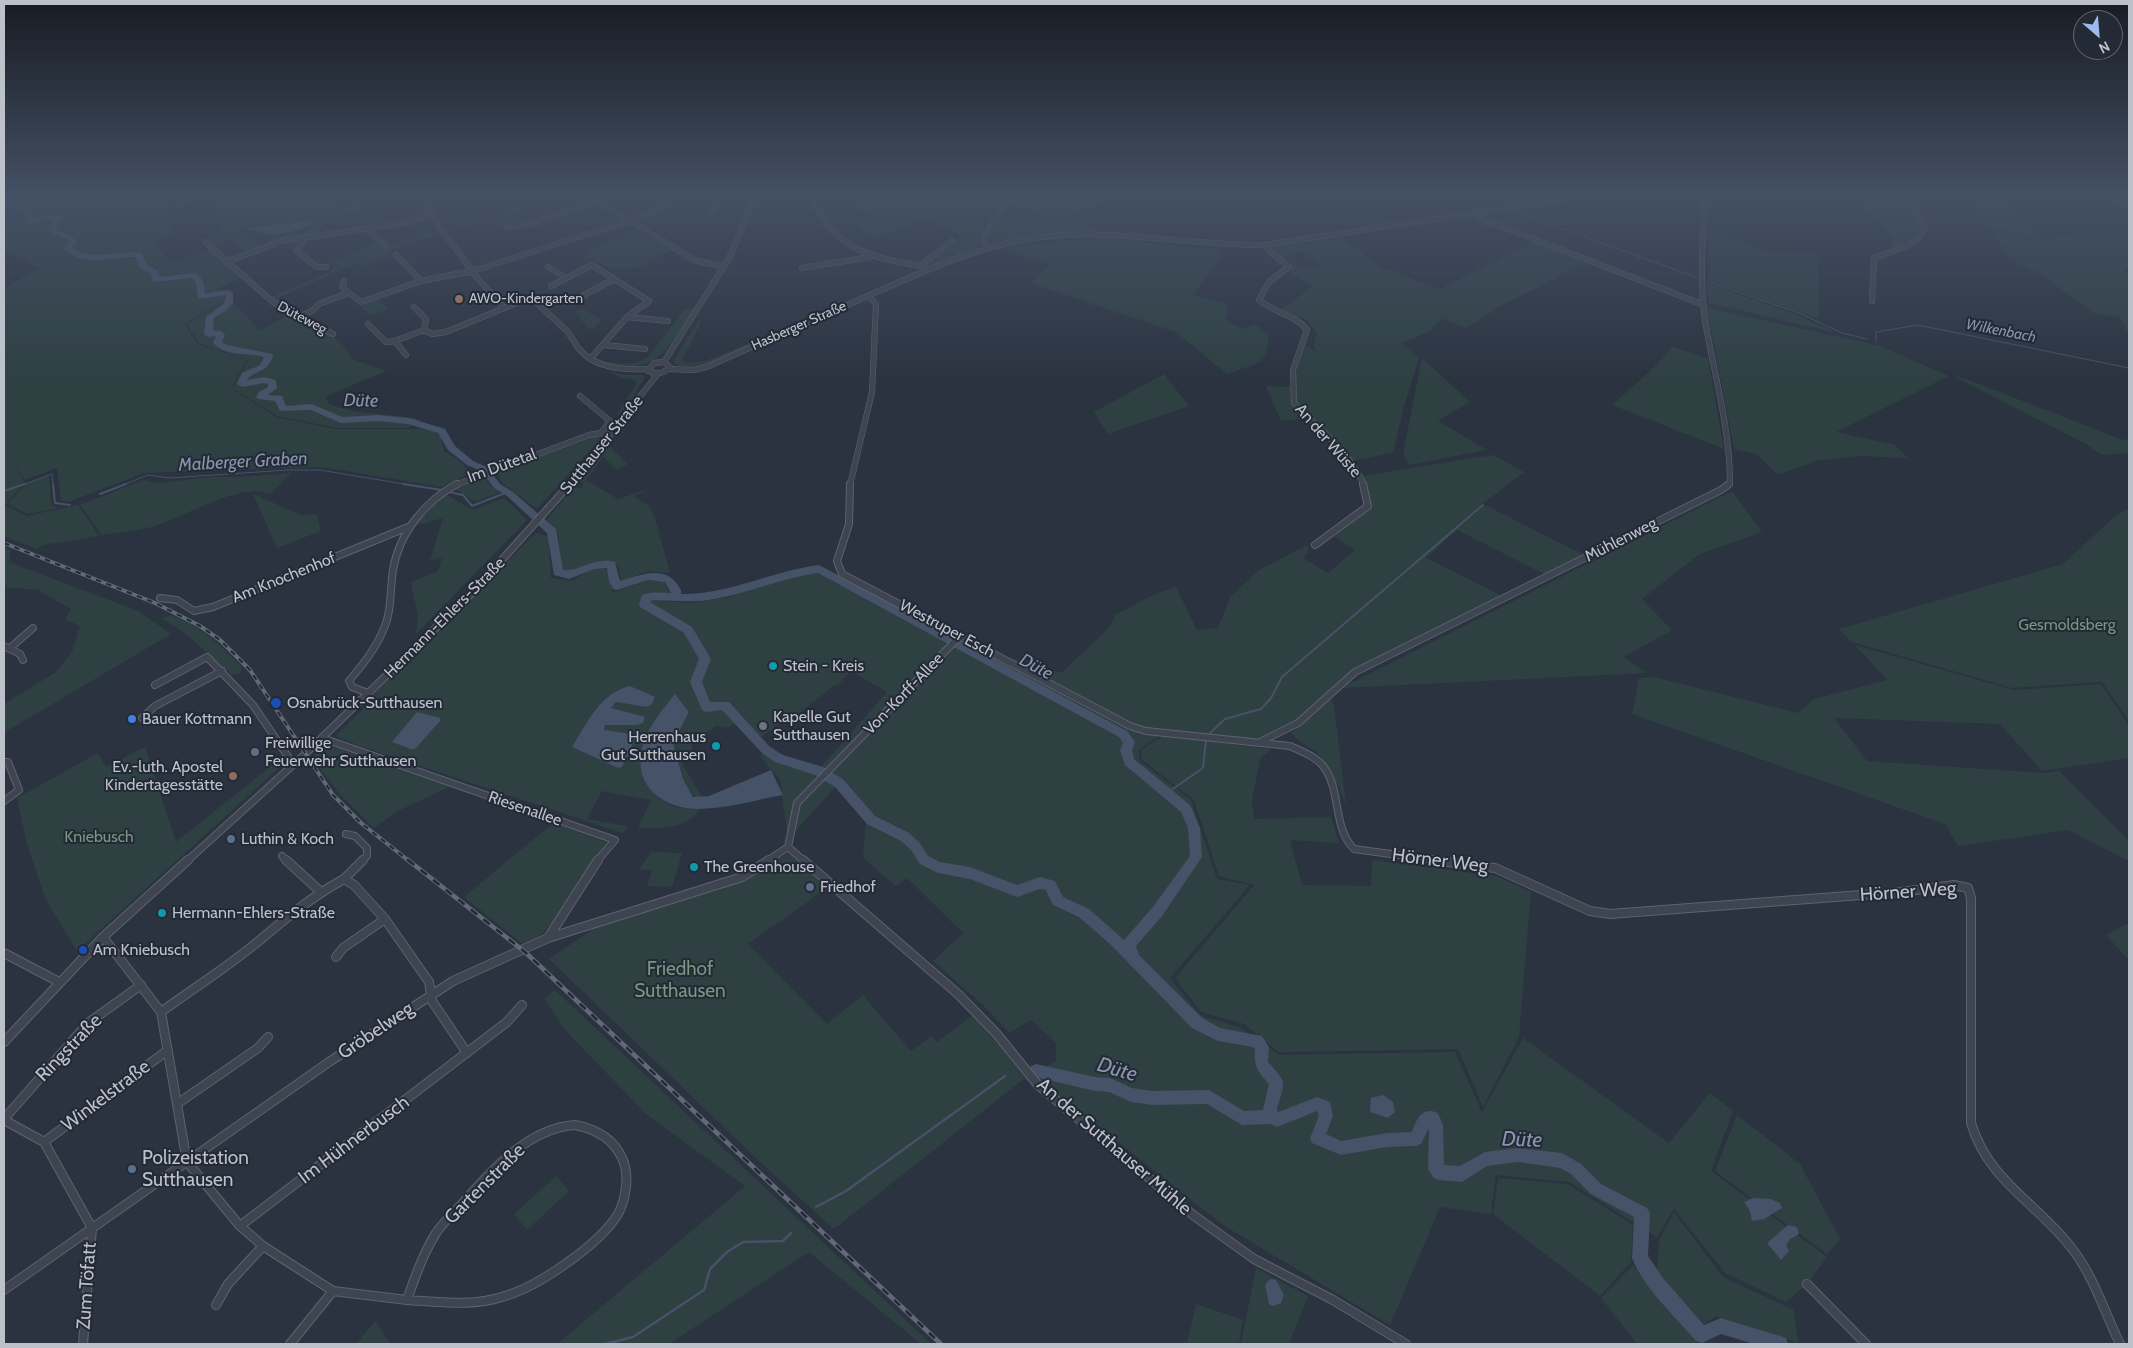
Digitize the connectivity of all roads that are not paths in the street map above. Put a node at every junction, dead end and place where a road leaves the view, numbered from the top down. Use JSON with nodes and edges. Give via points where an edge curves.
{"nodes":[{"id":1,"x":221,"y":257,"type":"edge"},
{"id":2,"x":240,"y":257,"type":"edge"},
{"id":3,"x":304,"y":257,"type":"edge"},
{"id":4,"x":398,"y":257,"type":"edge"},
{"id":5,"x":462,"y":257,"type":"edge"},
{"id":6,"x":520,"y":257,"type":"edge"},
{"id":7,"x":689,"y":257,"type":"edge"},
{"id":8,"x":729,"y":257,"type":"edge"},
{"id":9,"x":867,"y":257,"type":"edge"},
{"id":10,"x":875,"y":257,"type":"edge"},
{"id":11,"x":932,"y":257,"type":"edge"},
{"id":12,"x":963,"y":257,"type":"edge"},
{"id":13,"x":1278,"y":257,"type":"edge"},
{"id":14,"x":1578,"y":257,"type":"edge"},
{"id":15,"x":1702,"y":257,"type":"edge"},
{"id":16,"x":1875,"y":257,"type":"edge"},
{"id":17,"x":226,"y":262,"type":"junction"},
{"id":18,"x":920,"y":266,"type":"junction"},
{"id":19,"x":326,"y":267,"type":"dead end"},
{"id":20,"x":548,"y":267,"type":"dead end"},
{"id":21,"x":724,"y":267,"type":"junction"},
{"id":22,"x":802,"y":268,"type":"dead end"},
{"id":23,"x":928,"y":269,"type":"junction"},
{"id":24,"x":472,"y":271,"type":"junction"},
{"id":25,"x":566,"y":278,"type":"junction"},
{"id":26,"x":614,"y":279,"type":"junction"},
{"id":27,"x":344,"y":281,"type":"dead end"},
{"id":28,"x":422,"y":281,"type":"junction"},
{"id":29,"x":551,"y":286,"type":"dead end"},
{"id":30,"x":348,"y":292,"type":"junction"},
{"id":31,"x":868,"y":296,"type":"junction"},
{"id":32,"x":574,"y":300,"type":"dead end"},
{"id":33,"x":1872,"y":301,"type":"dead end"},
{"id":34,"x":1704,"y":305,"type":"junction"},
{"id":35,"x":414,"y":307,"type":"dead end"},
{"id":36,"x":504,"y":308,"type":"junction"},
{"id":37,"x":299,"y":317,"type":"junction"},
{"id":38,"x":627,"y":317,"type":"junction"},
{"id":39,"x":668,"y":321,"type":"dead end"},
{"id":40,"x":368,"y":324,"type":"dead end"},
{"id":41,"x":424,"y":330,"type":"junction"},
{"id":42,"x":333,"y":334,"type":"dead end"},
{"id":43,"x":396,"y":342,"type":"junction"},
{"id":44,"x":604,"y":345,"type":"junction"},
{"id":45,"x":645,"y":349,"type":"dead end"},
{"id":46,"x":406,"y":355,"type":"dead end"},
{"id":47,"x":590,"y":359,"type":"junction"},
{"id":48,"x":664,"y":362,"type":"junction"},
{"id":49,"x":648,"y":369,"type":"junction"},
{"id":50,"x":669,"y":369,"type":"junction"},
{"id":51,"x":657,"y":375,"type":"junction"},
{"id":52,"x":580,"y":396,"type":"dead end"},
{"id":53,"x":601,"y":433,"type":"junction"},
{"id":54,"x":611,"y":435,"type":"junction"},
{"id":55,"x":536,"y":523,"type":"joint"},
{"id":56,"x":408,"y":526,"type":"junction"},
{"id":57,"x":1315,"y":545,"type":"dead end"},
{"id":58,"x":160,"y":598,"type":"dead end"},
{"id":59,"x":33,"y":628,"type":"dead end"},
{"id":60,"x":956,"y":640,"type":"junction"},
{"id":61,"x":7,"y":647,"type":"edge"},
{"id":62,"x":23,"y":660,"type":"dead end"},
{"id":63,"x":222,"y":671,"type":"junction"},
{"id":64,"x":155,"y":684,"type":"dead end"},
{"id":65,"x":368,"y":693,"type":"junction"},
{"id":66,"x":142,"y":718,"type":"dead end"},
{"id":67,"x":322,"y":738,"type":"junction"},
{"id":68,"x":1261,"y":742,"type":"junction"},
{"id":69,"x":4,"y":762,"type":"edge"},
{"id":70,"x":294,"y":764,"type":"junction"},
{"id":71,"x":4,"y":801,"type":"edge"},
{"id":72,"x":346,"y":834,"type":"dead end"},
{"id":73,"x":788,"y":847,"type":"junction"},
{"id":74,"x":1354,"y":849,"type":"joint"},
{"id":75,"x":282,"y":856,"type":"dead end"},
{"id":76,"x":344,"y":880,"type":"junction"},
{"id":77,"x":321,"y":892,"type":"junction"},
{"id":78,"x":385,"y":920,"type":"junction"},
{"id":79,"x":103,"y":937,"type":"junction"},
{"id":80,"x":548,"y":938,"type":"junction"},
{"id":81,"x":5,"y":956,"type":"edge"},
{"id":82,"x":336,"y":957,"type":"dead end"},
{"id":83,"x":58,"y":982,"type":"junction"},
{"id":84,"x":142,"y":985,"type":"junction"},
{"id":85,"x":431,"y":994,"type":"junction"},
{"id":86,"x":522,"y":1005,"type":"dead end"},
{"id":87,"x":161,"y":1012,"type":"junction"},
{"id":88,"x":268,"y":1037,"type":"dead end"},
{"id":89,"x":4,"y":1042,"type":"edge"},
{"id":90,"x":168,"y":1050,"type":"junction"},
{"id":91,"x":467,"y":1053,"type":"junction"},
{"id":92,"x":177,"y":1104,"type":"junction"},
{"id":93,"x":4,"y":1120,"type":"edge"},
{"id":94,"x":44,"y":1142,"type":"junction"},
{"id":95,"x":187,"y":1162,"type":"junction"},
{"id":96,"x":240,"y":1226,"type":"junction"},
{"id":97,"x":92,"y":1228,"type":"junction"},
{"id":98,"x":263,"y":1246,"type":"junction"},
{"id":99,"x":1807,"y":1284,"type":"dead end"},
{"id":100,"x":4,"y":1290,"type":"edge"},
{"id":101,"x":333,"y":1291,"type":"junction"},
{"id":102,"x":407,"y":1300,"type":"junction"},
{"id":103,"x":216,"y":1305,"type":"dead end"},
{"id":104,"x":83,"y":1344,"type":"edge"},
{"id":105,"x":290,"y":1344,"type":"edge"},
{"id":106,"x":1406,"y":1344,"type":"edge"},
{"id":107,"x":1866,"y":1344,"type":"edge"},
{"id":108,"x":2120,"y":1344,"type":"edge"}],
"edges":[{"from":1,"to":17,"type":"street","name":"Düteweg"},
{"from":2,"to":17,"type":"street"},
{"from":3,"to":19,"type":"street","via":[[317,267]]},
{"from":4,"to":28,"type":"street"},
{"from":5,"to":24,"type":"street"},
{"from":6,"to":24,"type":"street"},
{"from":7,"to":21,"type":"street"},
{"from":8,"to":21,"type":"street"},
{"from":9,"to":22,"type":"street"},
{"from":10,"to":18,"type":"street"},
{"from":11,"to":18,"type":"street"},
{"from":12,"to":23,"type":"street","name":"Hasberger Straße"},
{"from":13,"to":57,"type":"street","name":"An der Wüste","via":[[1289,267],[1269,282],[1259,300],[1291,316],[1307,330],[1293,368],[1294,403],[1360,475],[1367,491],[1368,506]]},
{"from":14,"to":34,"type":"street"},
{"from":15,"to":34,"type":"street","name":"Mühlenweg"},
{"from":16,"to":33,"type":"street"},
{"from":17,"to":37,"type":"street","name":"Düteweg","via":[[273,302]]},
{"from":18,"to":23,"type":"street"},
{"from":20,"to":25,"type":"street"},
{"from":21,"to":48,"type":"street"},
{"from":23,"to":31,"type":"street","name":"Hasberger Straße"},
{"from":24,"to":28,"type":"street"},
{"from":24,"to":36,"type":"street"},
{"from":25,"to":26,"type":"street","via":[[592,264]]},
{"from":25,"to":29,"type":"street"},
{"from":26,"to":32,"type":"street"},
{"from":26,"to":38,"type":"street","via":[[649,301]]},
{"from":27,"to":30,"type":"street","via":[[342,287]]},
{"from":28,"to":30,"type":"street","via":[[361,302]]},
{"from":30,"to":37,"type":"street"},
{"from":31,"to":50,"type":"street","name":"Hasberger Straße","via":[[709,366],[694,370]]},
{"from":31,"to":60,"type":"street","name":"Westruper Esch","via":[[876,304],[870,405],[850,486],[850,518],[844,541],[836,555],[836,568]]},
{"from":34,"to":68,"type":"street","name":"Mühlenweg","via":[[1730,457],[1730,484],[1355,672],[1324,696],[1302,719],[1283,733]]},
{"from":35,"to":41,"type":"street","via":[[426,319]]},
{"from":36,"to":41,"type":"street","via":[[446,332],[432,334]]},
{"from":36,"to":47,"type":"street","via":[[531,297]]},
{"from":37,"to":42,"type":"street","name":"Düteweg"},
{"from":38,"to":39,"type":"street"},
{"from":38,"to":44,"type":"street"},
{"from":40,"to":43,"type":"street","via":[[386,342]]},
{"from":41,"to":43,"type":"street"},
{"from":43,"to":46,"type":"street"},
{"from":44,"to":45,"type":"street"},
{"from":44,"to":47,"type":"street"},
{"from":47,"to":49,"type":"street","via":[[622,369]]},
{"from":48,"to":49,"type":"street","via":[[654,363]]},
{"from":48,"to":50,"type":"street"},
{"from":49,"to":51,"type":"street"},
{"from":50,"to":51,"type":"street"},
{"from":51,"to":54,"type":"street","name":"Sutthauser Straße"},
{"from":52,"to":53,"type":"street","via":[[610,421]]},
{"from":53,"to":54,"type":"street","name":"Im Dütetal"},
{"from":53,"to":56,"type":"street","name":"Im Dütetal","via":[[491,470],[444,491]]},
{"from":54,"to":55,"type":"street","name":"Sutthauser Straße"},
{"from":55,"to":65,"type":"street","name":"Hermann-Ehlers-Straße","via":[[474,591]]},
{"from":56,"to":58,"type":"street","name":"Am Knochenhof","via":[[213,607],[194,611],[177,600]]},
{"from":56,"to":65,"type":"street","via":[[393,568],[388,622],[372,653],[349,681],[352,686]]},
{"from":59,"to":61,"type":"street"},
{"from":60,"to":68,"type":"street","name":"Westruper Esch","via":[[1130,726],[1146,731]]},
{"from":60,"to":73,"type":"street","name":"Von-Korff-Allee","via":[[803,797],[791,815],[792,840]]},
{"from":61,"to":62,"type":"street","via":[[20,654]]},
{"from":63,"to":64,"type":"street","via":[[207,657]]},
{"from":63,"to":66,"type":"street","via":[[155,706]]},
{"from":63,"to":70,"type":"street","via":[[258,711]]},
{"from":65,"to":67,"type":"street","name":"Hermann-Ehlers-Straße"},
{"from":67,"to":70,"type":"street","name":"Hermann-Ehlers-Straße"},
{"from":67,"to":80,"type":"street","name":"Riesenallee","via":[[616,840],[599,858]]},
{"from":68,"to":74,"type":"street","name":"Westruper Esch","via":[[1290,746],[1310,755],[1323,766],[1330,780],[1346,840]]},
{"from":69,"to":71,"type":"street","via":[[8,762],[19,790]]},
{"from":70,"to":79,"type":"street","name":"Hermann-Ehlers-Straße"},
{"from":72,"to":76,"type":"street","via":[[354,836],[367,848],[367,856]]},
{"from":73,"to":80,"type":"street","name":"Gröbelweg","via":[[755,870],[728,882]]},
{"from":73,"to":106,"type":"street","name":"An der Sutthauser Mühle","via":[[958,994],[996,1033],[1038,1085],[1193,1215],[1254,1259],[1333,1300]]},
{"from":74,"to":108,"type":"street","name":"Hörner Weg","via":[[1495,868],[1584,909],[1610,914],[1901,892],[1954,885],[1968,888],[1971,898],[1971,1123],[1974,1139],[1998,1175],[2071,1247]]},
{"from":75,"to":77,"type":"street"},
{"from":76,"to":77,"type":"street"},
{"from":76,"to":78,"type":"street","via":[[354,885]]},
{"from":77,"to":87,"type":"street"},
{"from":78,"to":82,"type":"street","via":[[343,948]]},
{"from":78,"to":85,"type":"street","via":[[429,982]]},
{"from":79,"to":83,"type":"street","name":"Hermann-Ehlers-Straße"},
{"from":79,"to":84,"type":"street","name":"Gartenstraße"},
{"from":80,"to":85,"type":"street","name":"Gröbelweg","via":[[467,973]]},
{"from":81,"to":83,"type":"street"},
{"from":83,"to":89,"type":"street","name":"Hermann-Ehlers-Straße"},
{"from":84,"to":87,"type":"street","name":"Gartenstraße"},
{"from":84,"to":93,"type":"street","name":"Ringstraße","via":[[88,1023]]},
{"from":85,"to":91,"type":"street","via":[[432,1001]]},
{"from":85,"to":95,"type":"street","name":"Gröbelweg"},
{"from":86,"to":91,"type":"street","name":"Im Hühnerbusch","via":[[507,1022]]},
{"from":87,"to":90,"type":"street","name":"Gartenstraße"},
{"from":88,"to":92,"type":"street","via":[[258,1048]]},
{"from":90,"to":92,"type":"street","name":"Gartenstraße"},
{"from":90,"to":94,"type":"street","name":"Winkelstraße"},
{"from":91,"to":96,"type":"street","name":"Im Hühnerbusch"},
{"from":92,"to":95,"type":"street","name":"Gartenstraße"},
{"from":93,"to":94,"type":"street"},
{"from":94,"to":97,"type":"street"},
{"from":95,"to":96,"type":"street","name":"Gartenstraße"},
{"from":95,"to":97,"type":"street","name":"Gröbelweg"},
{"from":96,"to":98,"type":"street","name":"Gartenstraße"},
{"from":97,"to":100,"type":"street","name":"Gröbelweg"},
{"from":97,"to":104,"type":"street","name":"Zum Töfatt"},
{"from":98,"to":101,"type":"street","name":"Gartenstraße"},
{"from":98,"to":103,"type":"street","via":[[228,1284]]},
{"from":99,"to":107,"type":"street"},
{"from":101,"to":102,"type":"street","name":"Gartenstraße"},
{"from":101,"to":105,"type":"street"},
{"from":102,"to":102,"type":"street","name":"Gartenstraße","via":[[482,1303],[532,1286],[558,1269],[606,1230],[619,1212],[628,1180],[618,1149],[606,1136],[575,1125],[558,1126],[524,1143],[488,1174],[437,1232],[417,1270]]}]}
